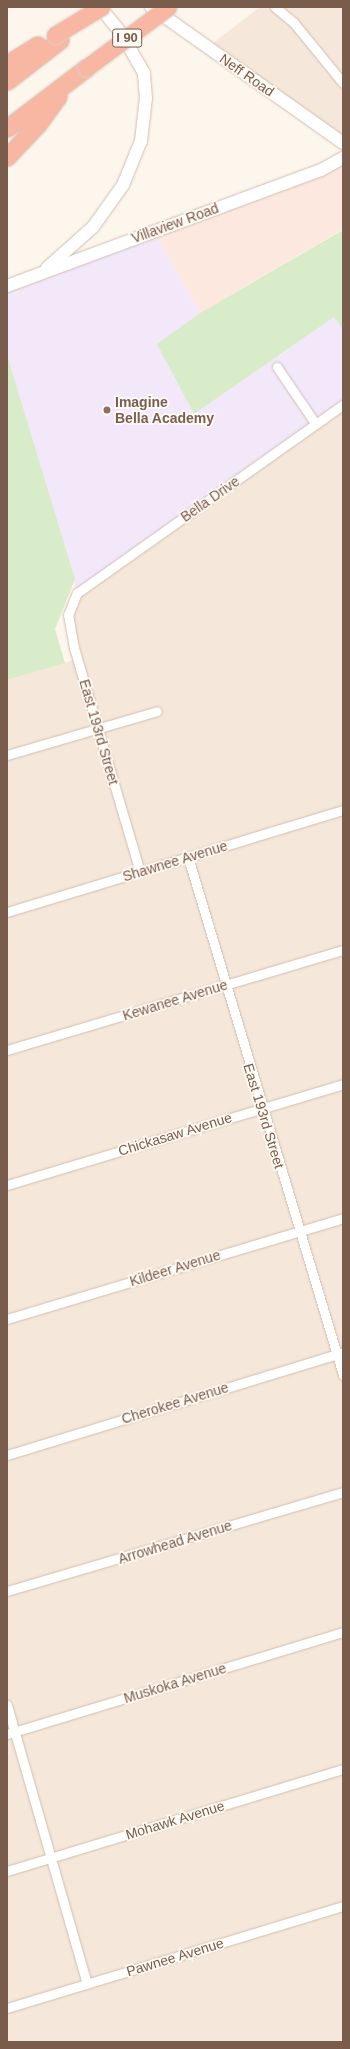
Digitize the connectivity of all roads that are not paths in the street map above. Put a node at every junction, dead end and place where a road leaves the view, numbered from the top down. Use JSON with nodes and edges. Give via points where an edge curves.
{"nodes":[{"id":1,"x":101,"y":7,"type":"edge"},
{"id":2,"x":151,"y":7,"type":"edge"},
{"id":3,"x":168,"y":7,"type":"edge"},
{"id":4,"x":275,"y":7,"type":"edge"},
{"id":5,"x":58,"y":37,"type":"junction"},
{"id":6,"x":7,"y":64,"type":"edge"},
{"id":7,"x":7,"y":81,"type":"edge"},
{"id":8,"x":67,"y":83,"type":"junction"},
{"id":9,"x":343,"y":83,"type":"edge"},
{"id":10,"x":7,"y":128,"type":"edge"},
{"id":11,"x":343,"y":143,"type":"edge"},
{"id":12,"x":7,"y":157,"type":"edge"},
{"id":13,"x":343,"y":158,"type":"edge"},
{"id":14,"x":40,"y":274,"type":"junction"},
{"id":15,"x":7,"y":286,"type":"edge"},
{"id":16,"x":277,"y":367,"type":"dead end"},
{"id":17,"x":343,"y":405,"type":"edge"},
{"id":18,"x":316,"y":424,"type":"junction"},
{"id":19,"x":77,"y":593,"type":"joint"},
{"id":20,"x":157,"y":711,"type":"dead end"},
{"id":21,"x":97,"y":727,"type":"junction"},
{"id":22,"x":7,"y":754,"type":"edge"},
{"id":23,"x":343,"y":810,"type":"edge"},
{"id":24,"x":188,"y":857,"type":"junction"},
{"id":25,"x":140,"y":872,"type":"junction"},
{"id":26,"x":7,"y":912,"type":"edge"},
{"id":27,"x":343,"y":950,"type":"edge"},
{"id":28,"x":225,"y":986,"type":"junction"},
{"id":29,"x":7,"y":1050,"type":"edge"},
{"id":30,"x":343,"y":1084,"type":"edge"},
{"id":31,"x":262,"y":1108,"type":"junction"},
{"id":32,"x":7,"y":1185,"type":"edge"},
{"id":33,"x":343,"y":1218,"type":"edge"},
{"id":34,"x":299,"y":1231,"type":"junction"},
{"id":35,"x":7,"y":1319,"type":"edge"},
{"id":36,"x":340,"y":1353,"type":"edge"},
{"id":37,"x":343,"y":1375,"type":"edge"},
{"id":38,"x":7,"y":1455,"type":"edge"},
{"id":39,"x":343,"y":1492,"type":"edge"},
{"id":40,"x":7,"y":1591,"type":"edge"},
{"id":41,"x":343,"y":1632,"type":"edge"},
{"id":42,"x":7,"y":1705,"type":"edge"},
{"id":43,"x":11,"y":1733,"type":"edge"},
{"id":44,"x":343,"y":1769,"type":"edge"},
{"id":45,"x":51,"y":1858,"type":"junction"},
{"id":46,"x":7,"y":1870,"type":"edge"},
{"id":47,"x":343,"y":1906,"type":"edge"},
{"id":48,"x":87,"y":1984,"type":"junction"},
{"id":49,"x":7,"y":2008,"type":"edge"}],
"edges":[{"from":1,"to":5,"type":"highway","bridge":true},
{"from":1,"to":14,"type":"street","via":[[121,33],[144,73],[146,98],[140,141],[123,185],[93,227]]},
{"from":2,"to":11,"type":"street","name":"Neff Road"},
{"from":3,"to":8,"type":"highway","number":"I 90","bridge":true},
{"from":4,"to":9,"type":"street","via":[[294,23]]},
{"from":5,"to":6,"type":"highway"},
{"from":5,"to":7,"type":"highway"},
{"from":8,"to":10,"type":"highway","number":"I 90"},
{"from":8,"to":12,"type":"highway","via":[[38,124]]},
{"from":13,"to":14,"type":"street","name":"Villaview Road","via":[[321,170]]},
{"from":14,"to":15,"type":"street","name":"Villaview Road"},
{"from":16,"to":18,"type":"street"},
{"from":17,"to":18,"type":"street","name":"Bella Drive"},
{"from":18,"to":19,"type":"street","name":"Bella Drive"},
{"from":19,"to":21,"type":"street","name":"East 193rd Street","via":[[68,615],[74,648]]},
{"from":20,"to":21,"type":"street"},
{"from":21,"to":22,"type":"street"},
{"from":21,"to":25,"type":"street","name":"East 193rd Street"},
{"from":23,"to":24,"type":"street","name":"Shawnee Avenue"},
{"from":24,"to":25,"type":"street","name":"Shawnee Avenue"},
{"from":24,"to":28,"type":"street","name":"East 193rd Street"},
{"from":25,"to":26,"type":"street","name":"Shawnee Avenue"},
{"from":27,"to":28,"type":"street","name":"Kewanee Avenue"},
{"from":28,"to":29,"type":"street","name":"Kewanee Avenue"},
{"from":28,"to":31,"type":"street","name":"East 193rd Street"},
{"from":30,"to":31,"type":"street","name":"Chickasaw Avenue"},
{"from":31,"to":32,"type":"street","name":"Chickasaw Avenue"},
{"from":31,"to":34,"type":"street","name":"East 193rd Street"},
{"from":33,"to":34,"type":"street","name":"Kildeer Avenue"},
{"from":34,"to":35,"type":"street","name":"Kildeer Avenue"},
{"from":34,"to":36,"type":"street","name":"East 193rd Street"},
{"from":36,"to":37,"type":"street","name":"East 193rd Street"},
{"from":36,"to":38,"type":"street","name":"Cherokee Avenue"},
{"from":39,"to":40,"type":"street","name":"Arrowhead Avenue"},
{"from":41,"to":43,"type":"street","name":"Muskoka Avenue"},
{"from":42,"to":43,"type":"street"},
{"from":43,"to":45,"type":"street"},
{"from":44,"to":45,"type":"street","name":"Mohawk Avenue"},
{"from":45,"to":46,"type":"street","name":"Mohawk Avenue"},
{"from":45,"to":48,"type":"street"},
{"from":47,"to":48,"type":"street","name":"Pawnee Avenue"},
{"from":48,"to":49,"type":"street","name":"Pawnee Avenue"}]}
